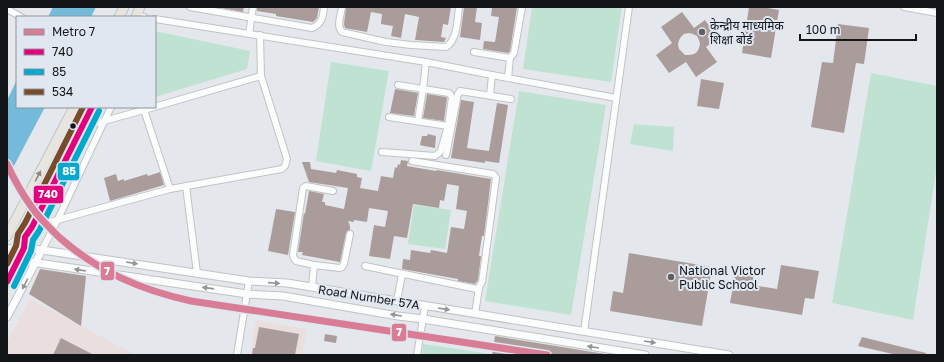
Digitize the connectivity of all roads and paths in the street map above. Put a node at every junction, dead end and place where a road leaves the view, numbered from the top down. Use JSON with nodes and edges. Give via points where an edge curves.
{"nodes":[{"id":1,"x":124,"y":7,"type":"edge"},
{"id":2,"x":190,"y":7,"type":"edge"},
{"id":3,"x":253,"y":7,"type":"edge"},
{"id":4,"x":324,"y":7,"type":"edge"},
{"id":5,"x":342,"y":7,"type":"edge"},
{"id":6,"x":459,"y":7,"type":"edge"},
{"id":7,"x":522,"y":7,"type":"edge"},
{"id":8,"x":629,"y":7,"type":"edge"},
{"id":9,"x":904,"y":7,"type":"edge"},
{"id":10,"x":7,"y":9,"type":"edge"},
{"id":11,"x":937,"y":13,"type":"edge"},
{"id":12,"x":19,"y":16,"type":"edge"},
{"id":13,"x":120,"y":16,"type":"edge"},
{"id":14,"x":251,"y":18,"type":"junction"},
{"id":15,"x":156,"y":19,"type":"edge"},
{"id":16,"x":249,"y":34,"type":"junction"},
{"id":17,"x":260,"y":36,"type":"junction"},
{"id":18,"x":386,"y":42,"type":"junction"},
{"id":19,"x":474,"y":52,"type":"dead end"},
{"id":20,"x":385,"y":55,"type":"junction"},
{"id":21,"x":510,"y":58,"type":"junction"},
{"id":22,"x":426,"y":62,"type":"junction"},
{"id":23,"x":492,"y":75,"type":"junction"},
{"id":24,"x":261,"y":76,"type":"junction"},
{"id":25,"x":508,"y":78,"type":"junction"},
{"id":26,"x":398,"y":85,"type":"dead end"},
{"id":27,"x":423,"y":89,"type":"junction"},
{"id":28,"x":490,"y":96,"type":"junction"},
{"id":29,"x":616,"y":98,"type":"junction"},
{"id":30,"x":511,"y":99,"type":"dead end"},
{"id":31,"x":156,"y":107,"type":"edge"},
{"id":32,"x":73,"y":108,"type":"edge"},
{"id":33,"x":92,"y":108,"type":"edge"},
{"id":34,"x":110,"y":108,"type":"edge"},
{"id":35,"x":151,"y":108,"type":"edge"},
{"id":36,"x":144,"y":110,"type":"junction"},
{"id":37,"x":389,"y":117,"type":"dead end"},
{"id":38,"x":104,"y":121,"type":"junction"},
{"id":39,"x":418,"y":121,"type":"junction"},
{"id":40,"x":448,"y":126,"type":"junction"},
{"id":41,"x":82,"y":127,"type":"junction"},
{"id":42,"x":382,"y":152,"type":"dead end"},
{"id":43,"x":446,"y":155,"type":"dead end"},
{"id":44,"x":412,"y":161,"type":"dead end"},
{"id":45,"x":186,"y":186,"type":"junction"},
{"id":46,"x":170,"y":189,"type":"junction"},
{"id":47,"x":333,"y":191,"type":"dead end"},
{"id":48,"x":57,"y":221,"type":"junction"},
{"id":49,"x":32,"y":227,"type":"junction"},
{"id":50,"x":350,"y":234,"type":"dead end"},
{"id":51,"x":7,"y":236,"type":"edge"},
{"id":52,"x":24,"y":248,"type":"junction"},
{"id":53,"x":7,"y":249,"type":"edge"},
{"id":54,"x":42,"y":250,"type":"junction"},
{"id":55,"x":7,"y":254,"type":"edge"},
{"id":56,"x":18,"y":260,"type":"junction"},
{"id":57,"x":35,"y":263,"type":"junction"},
{"id":58,"x":314,"y":264,"type":"junction"},
{"id":59,"x":365,"y":266,"type":"dead end"},
{"id":60,"x":197,"y":273,"type":"junction"},
{"id":61,"x":402,"y":274,"type":"junction"},
{"id":62,"x":249,"y":281,"type":"junction"},
{"id":63,"x":7,"y":282,"type":"edge"},
{"id":64,"x":312,"y":288,"type":"junction"},
{"id":65,"x":478,"y":288,"type":"junction"},
{"id":66,"x":247,"y":294,"type":"junction"},
{"id":67,"x":397,"y":301,"type":"junction"},
{"id":68,"x":425,"y":306,"type":"junction"},
{"id":69,"x":475,"y":314,"type":"junction"},
{"id":70,"x":7,"y":318,"type":"edge"},
{"id":71,"x":423,"y":319,"type":"junction"},
{"id":72,"x":584,"y":332,"type":"junction"},
{"id":73,"x":237,"y":355,"type":"edge"},
{"id":74,"x":417,"y":355,"type":"edge"},
{"id":75,"x":645,"y":355,"type":"edge"},
{"id":76,"x":729,"y":355,"type":"edge"}],
"edges":[{"from":1,"to":13,"type":"main road"},
{"from":2,"to":14,"type":"street"},
{"from":3,"to":14,"type":"street"},
{"from":4,"to":14,"type":"street","via":[[320,23],[312,28]]},
{"from":5,"to":18,"type":"street","via":[[339,26],[342,32]]},
{"from":6,"to":18,"type":"street","via":[[454,38],[446,47]]},
{"from":7,"to":21,"type":"street","via":[[514,53]]},
{"from":8,"to":29,"type":"street"},
{"from":9,"to":11,"type":"street"},
{"from":10,"to":12,"type":"street"},
{"from":14,"to":16,"type":"street"},
{"from":15,"to":16,"type":"street"},
{"from":16,"to":17,"type":"street"},
{"from":17,"to":20,"type":"street"},
{"from":17,"to":24,"type":"street"},
{"from":18,"to":20,"type":"street"},
{"from":19,"to":21,"type":"street"},
{"from":20,"to":22,"type":"street"},
{"from":21,"to":25,"type":"street"},
{"from":22,"to":23,"type":"street"},
{"from":22,"to":27,"type":"street"},
{"from":23,"to":25,"type":"street"},
{"from":23,"to":28,"type":"street"},
{"from":24,"to":31,"type":"street"},
{"from":24,"to":45,"type":"street","via":[[287,160],[285,166],[282,169]]},
{"from":25,"to":29,"type":"street"},
{"from":26,"to":27,"type":"street"},
{"from":27,"to":39,"type":"street"},
{"from":27,"to":40,"type":"street","via":[[450,94],[452,97]]},
{"from":28,"to":30,"type":"street"},
{"from":28,"to":43,"type":"street","via":[[459,92]]},
{"from":29,"to":72,"type":"street"},
{"from":51,"to":32,"type":"main road","one_way":true},
{"from":33,"to":41,"type":"main road"},
{"from":34,"to":38,"type":"street"},
{"from":35,"to":36,"type":"street"},
{"from":36,"to":38,"type":"street"},
{"from":36,"to":46,"type":"street"},
{"from":37,"to":39,"type":"street"},
{"from":38,"to":41,"type":"street"},
{"from":38,"to":48,"type":"street"},
{"from":39,"to":40,"type":"street"},
{"from":40,"to":42,"type":"street","via":[[441,150],[435,156]]},
{"from":41,"to":49,"type":"main road"},
{"from":44,"to":65,"type":"street","via":[[495,176],[482,282]]},
{"from":45,"to":46,"type":"street"},
{"from":45,"to":60,"type":"street"},
{"from":46,"to":48,"type":"street"},
{"from":47,"to":58,"type":"street","via":[[306,186],[302,190],[293,255],[296,261]]},
{"from":48,"to":49,"type":"street"},
{"from":48,"to":54,"type":"street"},
{"from":49,"to":52,"type":"main road","via":[[25,238]]},
{"from":50,"to":58,"type":"street","via":[[342,268]]},
{"from":52,"to":53,"type":"street","name":"Road Number 57A"},
{"from":52,"to":54,"type":"street","name":"Road Number 57A"},
{"from":52,"to":56,"type":"main road"},
{"from":54,"to":57,"type":"street"},
{"from":54,"to":60,"type":"street","name":"Road Number 57A","one_way":true},
{"from":55,"to":56,"type":"street","name":"Road Number 57A"},
{"from":56,"to":57,"type":"street","name":"Road Number 57A"},
{"from":56,"to":63,"type":"main road"},
{"from":66,"to":57,"type":"street","name":"Road Number 57A","one_way":true},
{"from":57,"to":70,"type":"street","one_way":true},
{"from":58,"to":64,"type":"street"},
{"from":59,"to":61,"type":"street"},
{"from":60,"to":62,"type":"street","name":"Road Number 57A"},
{"from":61,"to":65,"type":"street"},
{"from":61,"to":67,"type":"street"},
{"from":62,"to":64,"type":"street","name":"Road Number 57A","one_way":true,"via":[[286,283]]},
{"from":62,"to":66,"type":"street"},
{"from":64,"to":67,"type":"street","name":"Road Number 57A"},
{"from":65,"to":69,"type":"street"},
{"from":71,"to":66,"type":"street","name":"Road Number 57A","one_way":true,"via":[[283,296]]},
{"from":66,"to":73,"type":"street"},
{"from":67,"to":68,"type":"street","name":"Road Number 57A"},
{"from":68,"to":69,"type":"street","name":"Road Number 57A","one_way":true},
{"from":68,"to":71,"type":"street"},
{"from":69,"to":72,"type":"street","name":"Road Number 57A"},
{"from":71,"to":74,"type":"street"},
{"from":75,"to":71,"type":"street","name":"Road Number 57A","one_way":true},
{"from":72,"to":76,"type":"street","name":"Road Number 57A","one_way":true}]}
